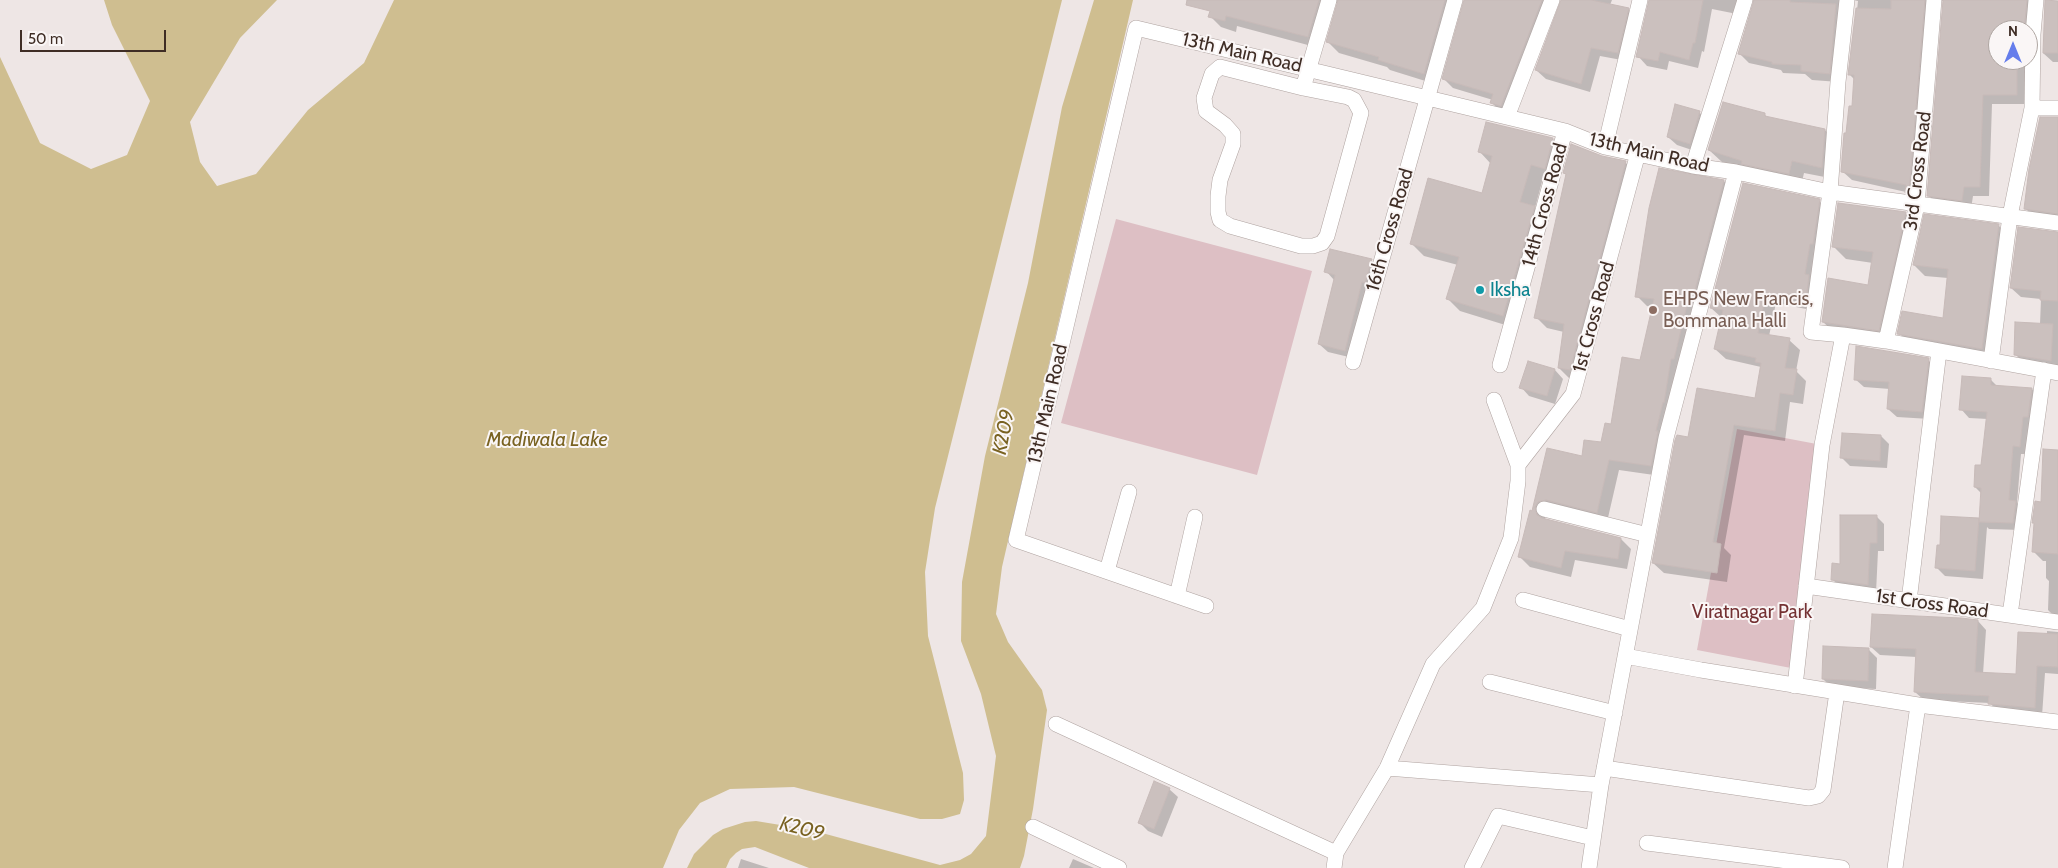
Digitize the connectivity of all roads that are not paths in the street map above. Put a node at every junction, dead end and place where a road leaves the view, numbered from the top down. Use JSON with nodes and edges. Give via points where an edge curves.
{"nodes":[{"id":1,"x":1329,"y":0,"type":"edge"},
{"id":2,"x":1455,"y":0,"type":"edge"},
{"id":3,"x":1552,"y":0,"type":"edge"},
{"id":4,"x":1640,"y":0,"type":"edge"},
{"id":5,"x":1745,"y":0,"type":"edge"},
{"id":6,"x":1847,"y":0,"type":"edge"},
{"id":7,"x":1934,"y":0,"type":"edge"},
{"id":8,"x":2036,"y":0,"type":"edge"},
{"id":9,"x":1308,"y":69,"type":"junction"},
{"id":10,"x":1303,"y":88,"type":"junction"},
{"id":11,"x":1428,"y":98,"type":"junction"},
{"id":12,"x":2032,"y":108,"type":"junction"},
{"id":13,"x":2058,"y":108,"type":"edge"},
{"id":14,"x":1507,"y":117,"type":"junction"},
{"id":15,"x":1565,"y":131,"type":"junction"},
{"id":16,"x":1605,"y":147,"type":"junction"},
{"id":17,"x":1638,"y":154,"type":"junction"},
{"id":18,"x":1693,"y":166,"type":"junction"},
{"id":19,"x":1736,"y":172,"type":"junction"},
{"id":20,"x":1830,"y":192,"type":"junction"},
{"id":21,"x":1918,"y":205,"type":"junction"},
{"id":22,"x":2010,"y":216,"type":"junction"},
{"id":23,"x":2058,"y":223,"type":"edge"},
{"id":24,"x":1843,"y":335,"type":"junction"},
{"id":25,"x":1886,"y":341,"type":"junction"},
{"id":26,"x":1939,"y":351,"type":"junction"},
{"id":27,"x":1991,"y":361,"type":"junction"},
{"id":28,"x":1353,"y":362,"type":"dead end"},
{"id":29,"x":1500,"y":366,"type":"dead end"},
{"id":30,"x":2051,"y":371,"type":"edge"},
{"id":31,"x":1494,"y":400,"type":"dead end"},
{"id":32,"x":1518,"y":466,"type":"junction"},
{"id":33,"x":1129,"y":492,"type":"dead end"},
{"id":34,"x":1544,"y":509,"type":"dead end"},
{"id":35,"x":1194,"y":517,"type":"dead end"},
{"id":36,"x":1648,"y":535,"type":"junction"},
{"id":37,"x":1107,"y":571,"type":"junction"},
{"id":38,"x":1806,"y":586,"type":"junction"},
{"id":39,"x":1177,"y":596,"type":"junction"},
{"id":40,"x":1523,"y":600,"type":"dead end"},
{"id":41,"x":1909,"y":601,"type":"junction"},
{"id":42,"x":1206,"y":606,"type":"dead end"},
{"id":43,"x":2010,"y":615,"type":"junction"},
{"id":44,"x":2058,"y":622,"type":"edge"},
{"id":45,"x":1630,"y":629,"type":"junction"},
{"id":46,"x":1625,"y":656,"type":"junction"},
{"id":47,"x":1490,"y":682,"type":"dead end"},
{"id":48,"x":1795,"y":686,"type":"junction"},
{"id":49,"x":1837,"y":692,"type":"junction"},
{"id":50,"x":1918,"y":705,"type":"junction"},
{"id":51,"x":1615,"y":713,"type":"junction"},
{"id":52,"x":2058,"y":722,"type":"edge"},
{"id":53,"x":1056,"y":724,"type":"dead end"},
{"id":54,"x":1387,"y":768,"type":"junction"},
{"id":55,"x":1604,"y":768,"type":"junction"},
{"id":56,"x":1601,"y":785,"type":"junction"},
{"id":57,"x":1033,"y":827,"type":"dead end"},
{"id":58,"x":1593,"y":838,"type":"junction"},
{"id":59,"x":1646,"y":843,"type":"dead end"},
{"id":60,"x":1335,"y":860,"type":"edge"},
{"id":61,"x":1120,"y":868,"type":"edge"},
{"id":62,"x":1472,"y":868,"type":"edge"},
{"id":63,"x":1589,"y":868,"type":"edge"},
{"id":64,"x":1842,"y":868,"type":"edge"},
{"id":65,"x":1895,"y":868,"type":"edge"}],
"edges":[{"from":1,"to":9,"type":"street"},
{"from":2,"to":11,"type":"street","name":"16th Cross Road"},
{"from":3,"to":14,"type":"street"},
{"from":4,"to":16,"type":"street"},
{"from":5,"to":18,"type":"street"},
{"from":6,"to":20,"type":"street"},
{"from":7,"to":21,"type":"street","name":"3rd Cross Road"},
{"from":8,"to":12,"type":"street"},
{"from":9,"to":10,"type":"street"},
{"from":9,"to":11,"type":"street","name":"13th Main Road"},
{"from":9,"to":37,"type":"street","name":"13th Main Road","via":[[1136,28],[1016,540]]},
{"from":10,"to":10,"type":"street","via":[[1348,97],[1354,100],[1361,113],[1326,236],[1313,246],[1301,246],[1230,226],[1220,220],[1220,180],[1234,144],[1234,134],[1206,110],[1204,98],[1212,74],[1220,67]]},
{"from":11,"to":14,"type":"street","name":"13th Main Road"},
{"from":11,"to":28,"type":"street","name":"16th Cross Road"},
{"from":12,"to":13,"type":"street"},
{"from":12,"to":22,"type":"street"},
{"from":14,"to":15,"type":"street","name":"13th Main Road"},
{"from":15,"to":16,"type":"street","name":"13th Main Road"},
{"from":15,"to":29,"type":"street","name":"14th Cross Road"},
{"from":16,"to":17,"type":"street","name":"13th Main Road"},
{"from":17,"to":18,"type":"street","name":"13th Main Road"},
{"from":17,"to":32,"type":"street","name":"1st Cross Road","via":[[1573,394]]},
{"from":18,"to":19,"type":"street","name":"13th Main Road"},
{"from":19,"to":20,"type":"street","name":"13th Main Road"},
{"from":19,"to":36,"type":"street","via":[[1666,438]]},
{"from":20,"to":21,"type":"street","name":"13th Main Road"},
{"from":20,"to":24,"type":"street","via":[[1812,332]]},
{"from":21,"to":22,"type":"street","name":"13th Main Road"},
{"from":21,"to":25,"type":"street","name":"3rd Cross Road"},
{"from":22,"to":23,"type":"street","name":"13th Main Road"},
{"from":22,"to":27,"type":"street"},
{"from":24,"to":25,"type":"street"},
{"from":24,"to":38,"type":"street","via":[[1822,445]]},
{"from":25,"to":26,"type":"street"},
{"from":26,"to":27,"type":"street"},
{"from":26,"to":41,"type":"street"},
{"from":27,"to":30,"type":"street"},
{"from":30,"to":43,"type":"street"},
{"from":31,"to":32,"type":"street"},
{"from":32,"to":54,"type":"street","via":[[1511,538],[1483,608],[1432,664]]},
{"from":33,"to":37,"type":"street"},
{"from":34,"to":36,"type":"street"},
{"from":35,"to":39,"type":"street"},
{"from":36,"to":45,"type":"street"},
{"from":37,"to":39,"type":"street","name":"13th Main Road"},
{"from":38,"to":41,"type":"street","name":"1st Cross Road"},
{"from":38,"to":48,"type":"street"},
{"from":39,"to":42,"type":"street","name":"13th Main Road"},
{"from":40,"to":45,"type":"street"},
{"from":41,"to":43,"type":"street","name":"1st Cross Road"},
{"from":43,"to":44,"type":"street","name":"1st Cross Road"},
{"from":45,"to":46,"type":"street"},
{"from":46,"to":48,"type":"street"},
{"from":46,"to":51,"type":"street"},
{"from":47,"to":51,"type":"street"},
{"from":48,"to":49,"type":"street"},
{"from":49,"to":50,"type":"street"},
{"from":49,"to":55,"type":"street","via":[[1824,790],[1818,796],[1809,798]]},
{"from":50,"to":52,"type":"street"},
{"from":50,"to":65,"type":"street"},
{"from":51,"to":55,"type":"street"},
{"from":53,"to":60,"type":"street"},
{"from":54,"to":56,"type":"street"},
{"from":54,"to":60,"type":"street"},
{"from":55,"to":56,"type":"street"},
{"from":56,"to":58,"type":"street"},
{"from":57,"to":61,"type":"street"},
{"from":58,"to":62,"type":"street","via":[[1498,816]]},
{"from":58,"to":63,"type":"street"},
{"from":59,"to":64,"type":"street"}]}
